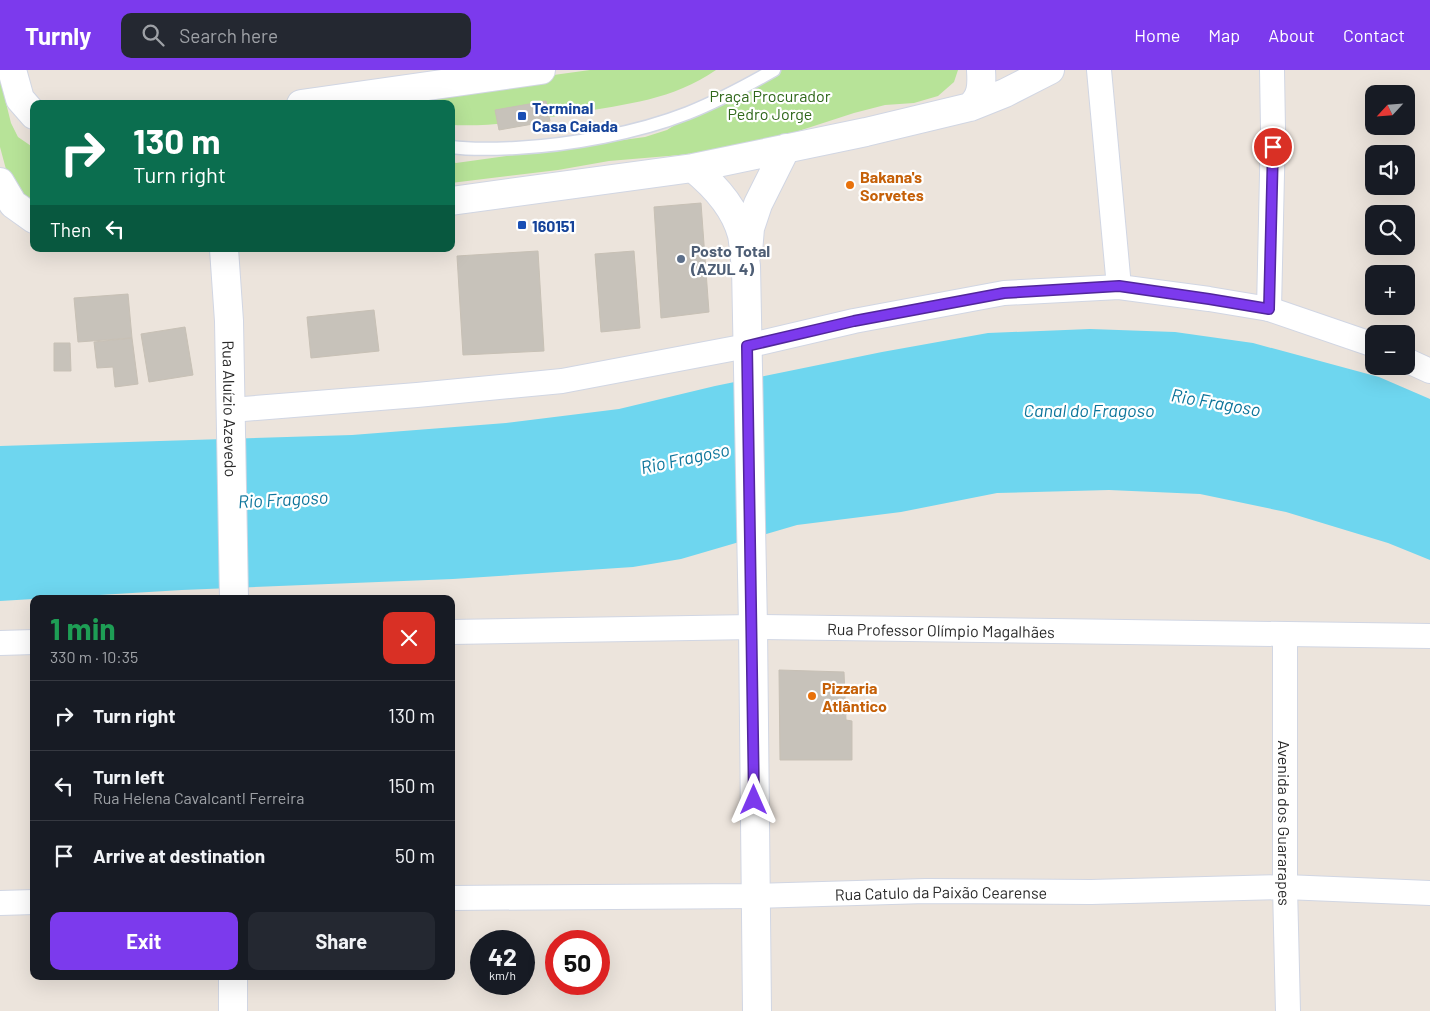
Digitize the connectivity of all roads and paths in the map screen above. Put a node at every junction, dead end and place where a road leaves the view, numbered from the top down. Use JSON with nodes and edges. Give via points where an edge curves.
{"nodes":[{"id":1,"x":12,"y":70,"type":"edge"},
{"id":2,"x":541,"y":70,"type":"edge"},
{"id":3,"x":774,"y":70,"type":"edge"},
{"id":4,"x":981,"y":70,"type":"edge"},
{"id":5,"x":1099,"y":70,"type":"edge"},
{"id":6,"x":1272,"y":70,"type":"edge"},
{"id":7,"x":1047,"y":71,"type":"edge"},
{"id":8,"x":332,"y":100,"type":"edge"},
{"id":9,"x":970,"y":107,"type":"junction"},
{"id":10,"x":30,"y":110,"type":"edge"},
{"id":11,"x":455,"y":147,"type":"edge"},
{"id":12,"x":786,"y":148,"type":"junction"},
{"id":13,"x":694,"y":168,"type":"junction"},
{"id":14,"x":455,"y":200,"type":"edge"},
{"id":15,"x":224,"y":252,"type":"edge"},
{"id":16,"x":746,"y":266,"type":"junction"},
{"id":17,"x":1119,"y":286,"type":"junction"},
{"id":18,"x":1269,"y":309,"type":"junction"},
{"id":19,"x":1365,"y":342,"type":"edge"},
{"id":20,"x":747,"y":346,"type":"junction"},
{"id":21,"x":1415,"y":364,"type":"edge"},
{"id":22,"x":1430,"y":371,"type":"edge"},
{"id":23,"x":231,"y":410,"type":"junction"},
{"id":24,"x":234,"y":595,"type":"edge"},
{"id":25,"x":753,"y":627,"type":"junction"},
{"id":26,"x":455,"y":632,"type":"edge"},
{"id":27,"x":1285,"y":635,"type":"junction"},
{"id":28,"x":1430,"y":636,"type":"edge"},
{"id":29,"x":30,"y":642,"type":"edge"},
{"id":30,"x":0,"y":643,"type":"edge"},
{"id":31,"x":1285,"y":887,"type":"junction"},
{"id":32,"x":1430,"y":893,"type":"edge"},
{"id":33,"x":755,"y":896,"type":"junction"},
{"id":34,"x":455,"y":898,"type":"edge"},
{"id":35,"x":30,"y":902,"type":"edge"},
{"id":36,"x":0,"y":903,"type":"edge"},
{"id":37,"x":233,"y":980,"type":"edge"},
{"id":38,"x":233,"y":1011,"type":"edge"},
{"id":39,"x":757,"y":1011,"type":"edge"},
{"id":40,"x":1288,"y":1011,"type":"edge"}],
"edges":[{"from":1,"to":10,"type":"main road","via":[[20,99]]},
{"from":2,"to":8,"type":"main road"},
{"from":3,"to":11,"type":"lane","via":[[688,113],[636,129],[538,147]]},
{"from":4,"to":9,"type":"main road","via":[[980,94]]},
{"from":5,"to":17,"type":"street"},
{"from":6,"to":18,"type":"street"},
{"from":7,"to":9,"type":"main road","via":[[1006,93]]},
{"from":9,"to":12,"type":"main road"},
{"from":12,"to":13,"type":"main road"},
{"from":12,"to":16,"type":"main road","via":[[758,204],[750,228]]},
{"from":13,"to":14,"type":"main road"},
{"from":13,"to":16,"type":"main road","via":[[718,192],[734,216],[741,233]]},
{"from":15,"to":23,"type":"main road","name":"Rua Aluízio Azevedo"},
{"from":16,"to":20,"type":"main road"},
{"from":17,"to":18,"type":"street"},
{"from":17,"to":20,"type":"street","via":[[1004,293],[854,321]]},
{"from":18,"to":19,"type":"street"},
{"from":20,"to":23,"type":"street","via":[[562,381]]},
{"from":20,"to":25,"type":"main road"},
{"from":21,"to":22,"type":"street"},
{"from":23,"to":24,"type":"main road","name":"Rua Aluízio Azevedo"},
{"from":25,"to":26,"type":"street","name":"Rua Professor Olímpio Magalhães"},
{"from":25,"to":27,"type":"street","name":"Rua Professor Olímpio Magalhães"},
{"from":25,"to":33,"type":"main road"},
{"from":27,"to":28,"type":"street","name":"Rua Professor Olímpio Magalhães"},
{"from":27,"to":31,"type":"street","name":"Avenida dos Guararapes"},
{"from":29,"to":30,"type":"street"},
{"from":31,"to":32,"type":"street","name":"Rua Catulo da Paixão Cearense"},
{"from":31,"to":33,"type":"street","name":"Rua Catulo da Paixão Cearense"},
{"from":31,"to":40,"type":"street","name":"Avenida dos Guararapes"},
{"from":33,"to":34,"type":"street","name":"Rua Catulo da Paixão Cearense"},
{"from":33,"to":39,"type":"main road"},
{"from":35,"to":36,"type":"street"},
{"from":37,"to":38,"type":"main road"}]}
